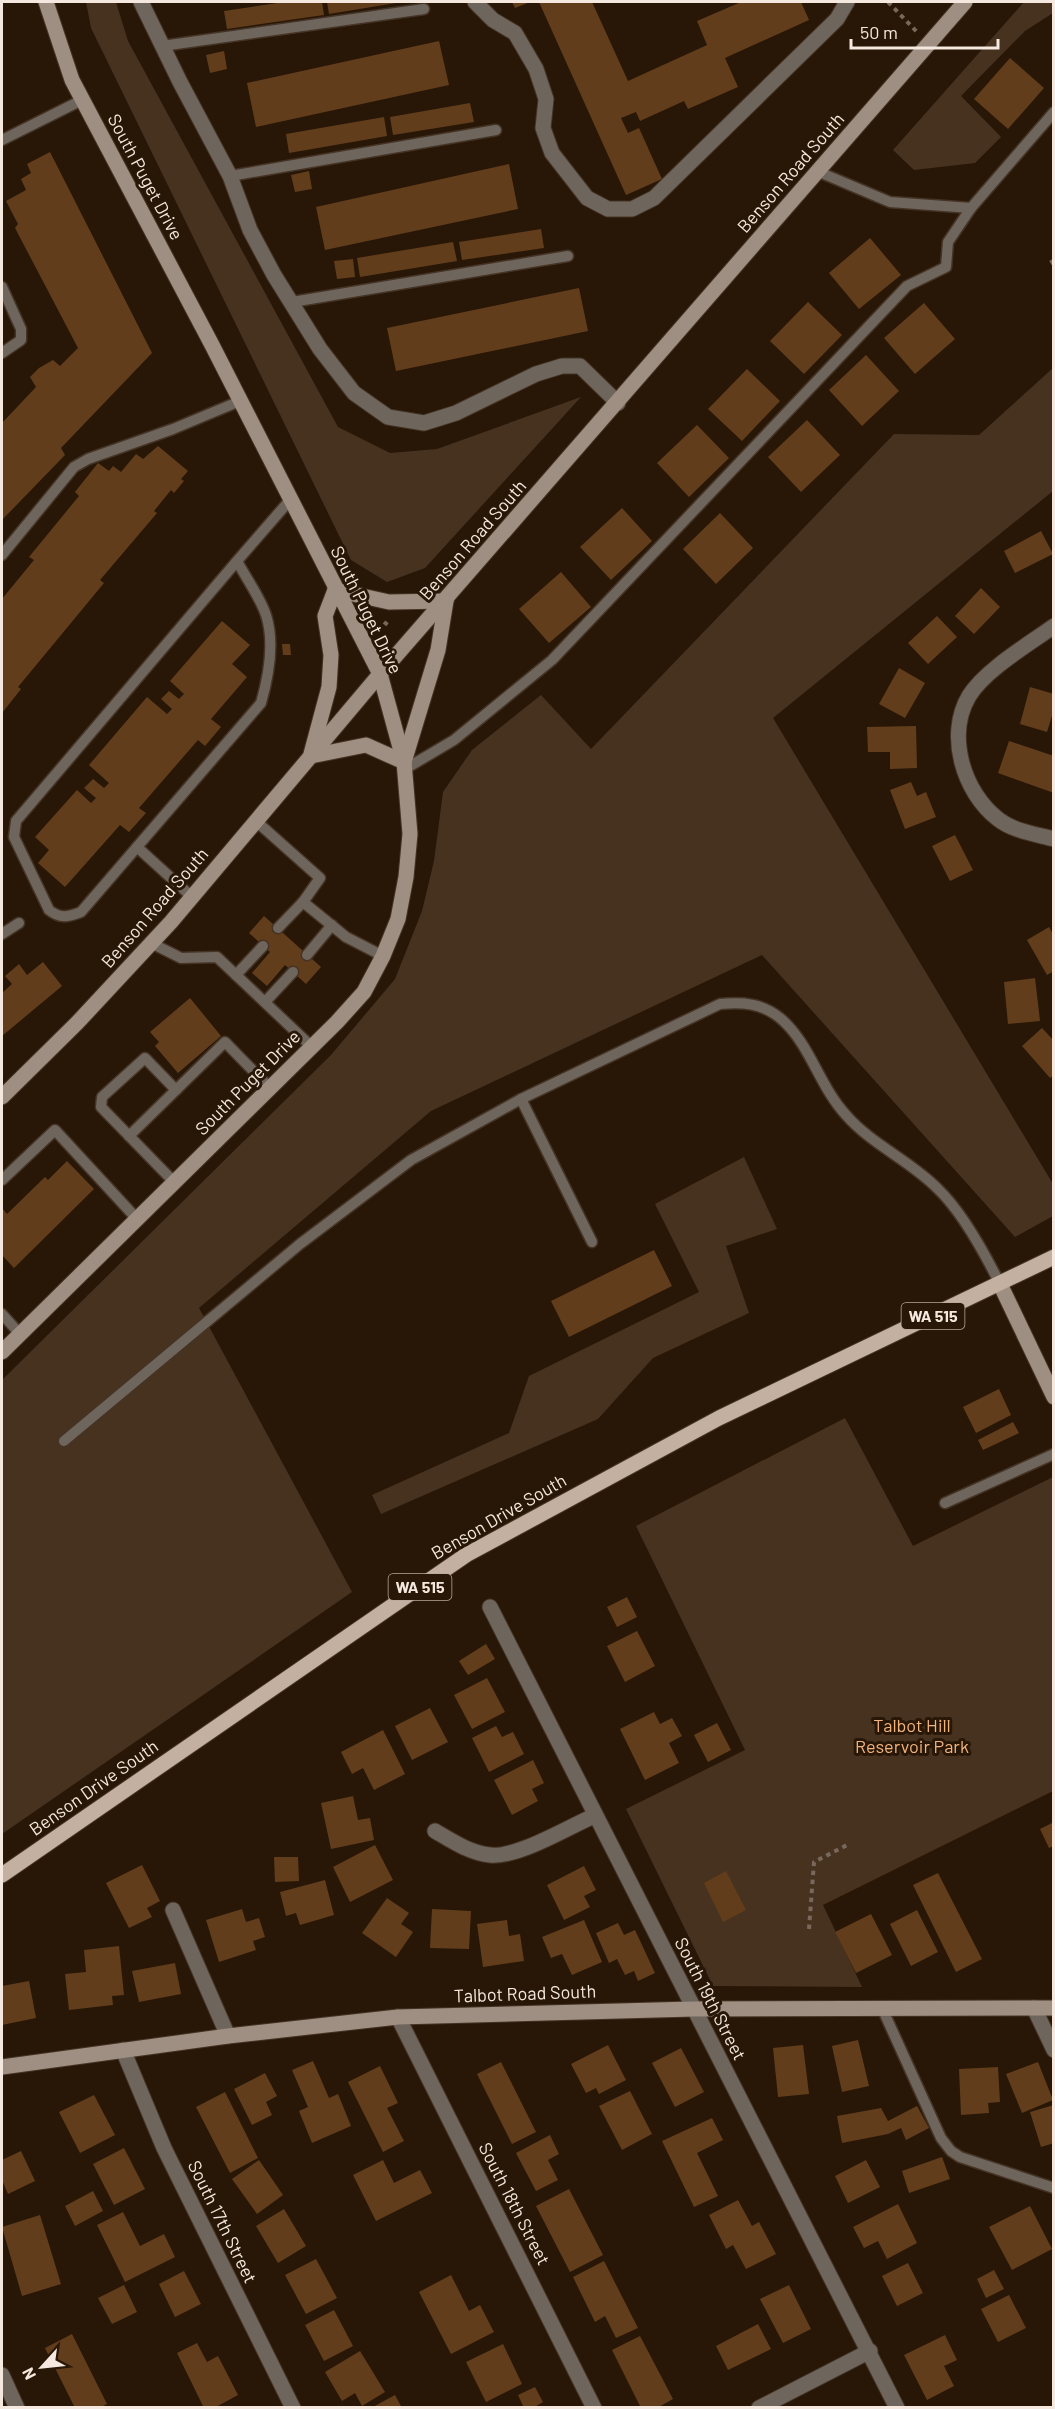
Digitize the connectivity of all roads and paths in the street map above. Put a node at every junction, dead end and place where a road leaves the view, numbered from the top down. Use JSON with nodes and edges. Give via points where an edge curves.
{"nodes":[{"id":1,"x":46,"y":2,"type":"edge"},
{"id":2,"x":141,"y":2,"type":"edge"},
{"id":3,"x":475,"y":2,"type":"edge"},
{"id":4,"x":847,"y":2,"type":"edge"},
{"id":5,"x":888,"y":2,"type":"edge"},
{"id":6,"x":966,"y":2,"type":"edge"},
{"id":7,"x":424,"y":9,"type":"dead end"},
{"id":8,"x":929,"y":45,"type":"junction"},
{"id":9,"x":162,"y":46,"type":"junction"},
{"id":10,"x":82,"y":100,"type":"junction"},
{"id":11,"x":1053,"y":112,"type":"edge"},
{"id":12,"x":496,"y":130,"type":"dead end"},
{"id":13,"x":2,"y":141,"type":"edge"},
{"id":14,"x":819,"y":172,"type":"junction"},
{"id":15,"x":230,"y":176,"type":"junction"},
{"id":16,"x":971,"y":208,"type":"junction"},
{"id":17,"x":568,"y":256,"type":"dead end"},
{"id":18,"x":2,"y":287,"type":"edge"},
{"id":19,"x":292,"y":302,"type":"junction"},
{"id":20,"x":2,"y":352,"type":"edge"},
{"id":21,"x":240,"y":400,"type":"junction"},
{"id":22,"x":618,"y":403,"type":"junction"},
{"id":23,"x":290,"y":500,"type":"junction"},
{"id":24,"x":2,"y":555,"type":"edge"},
{"id":25,"x":237,"y":561,"type":"junction"},
{"id":26,"x":335,"y":590,"type":"junction"},
{"id":27,"x":446,"y":601,"type":"junction"},
{"id":28,"x":384,"y":622,"type":"dead end"},
{"id":29,"x":389,"y":626,"type":"dead end"},
{"id":30,"x":1053,"y":626,"type":"edge"},
{"id":31,"x":380,"y":674,"type":"junction"},
{"id":32,"x":311,"y":756,"type":"junction"},
{"id":33,"x":405,"y":765,"type":"junction"},
{"id":34,"x":256,"y":821,"type":"junction"},
{"id":35,"x":1053,"y":839,"type":"edge"},
{"id":36,"x":137,"y":847,"type":"junction"},
{"id":37,"x":192,"y":897,"type":"junction"},
{"id":38,"x":303,"y":902,"type":"junction"},
{"id":39,"x":19,"y":923,"type":"dead end"},
{"id":40,"x":332,"y":925,"type":"junction"},
{"id":41,"x":278,"y":928,"type":"dead end"},
{"id":42,"x":2,"y":934,"type":"edge"},
{"id":43,"x":151,"y":943,"type":"junction"},
{"id":44,"x":264,"y":946,"type":"dead end"},
{"id":45,"x":307,"y":955,"type":"dead end"},
{"id":46,"x":383,"y":956,"type":"junction"},
{"id":47,"x":293,"y":972,"type":"dead end"},
{"id":48,"x":237,"y":975,"type":"junction"},
{"id":49,"x":265,"y":1002,"type":"junction"},
{"id":50,"x":312,"y":1047,"type":"junction"},
{"id":51,"x":270,"y":1088,"type":"junction"},
{"id":52,"x":176,"y":1090,"type":"junction"},
{"id":53,"x":2,"y":1096,"type":"edge"},
{"id":54,"x":521,"y":1099,"type":"junction"},
{"id":55,"x":129,"y":1136,"type":"junction"},
{"id":56,"x":2,"y":1180,"type":"edge"},
{"id":57,"x":174,"y":1182,"type":"junction"},
{"id":58,"x":137,"y":1219,"type":"junction"},
{"id":59,"x":592,"y":1242,"type":"dead end"},
{"id":60,"x":1053,"y":1257,"type":"edge"},
{"id":61,"x":999,"y":1284,"type":"junction"},
{"id":62,"x":2,"y":1314,"type":"edge"},
{"id":63,"x":20,"y":1334,"type":"junction"},
{"id":64,"x":2,"y":1352,"type":"edge"},
{"id":65,"x":1053,"y":1397,"type":"edge"},
{"id":66,"x":64,"y":1441,"type":"dead end"},
{"id":67,"x":1053,"y":1454,"type":"edge"},
{"id":68,"x":945,"y":1503,"type":"dead end"},
{"id":69,"x":490,"y":1607,"type":"dead end"},
{"id":70,"x":594,"y":1816,"type":"junction"},
{"id":71,"x":435,"y":1831,"type":"dead end"},
{"id":72,"x":849,"y":1844,"type":"dead end"},
{"id":73,"x":2,"y":1875,"type":"edge"},
{"id":74,"x":173,"y":1910,"type":"dead end"},
{"id":75,"x":809,"y":1929,"type":"dead end"},
{"id":76,"x":882,"y":2008,"type":"junction"},
{"id":77,"x":1034,"y":2008,"type":"junction"},
{"id":78,"x":1053,"y":2008,"type":"edge"},
{"id":79,"x":693,"y":2009,"type":"junction"},
{"id":80,"x":398,"y":2017,"type":"junction"},
{"id":81,"x":228,"y":2036,"type":"junction"},
{"id":82,"x":1053,"y":2049,"type":"edge"},
{"id":83,"x":123,"y":2050,"type":"junction"},
{"id":84,"x":2,"y":2067,"type":"edge"},
{"id":85,"x":1053,"y":2188,"type":"edge"},
{"id":86,"x":870,"y":2351,"type":"junction"},
{"id":87,"x":2,"y":2375,"type":"edge"},
{"id":88,"x":17,"y":2408,"type":"edge"},
{"id":89,"x":293,"y":2408,"type":"edge"},
{"id":90,"x":594,"y":2408,"type":"edge"},
{"id":91,"x":759,"y":2408,"type":"edge"},
{"id":92,"x":897,"y":2408,"type":"edge"}],
"edges":[{"from":1,"to":10,"type":"street","name":"South Puget Drive","via":[[54,34]]},
{"from":2,"to":9,"type":"street"},
{"from":3,"to":4,"type":"street","via":[[515,33],[536,69],[546,99],[543,128],[552,153],[587,198],[608,209],[632,209],[654,198],[837,19]]},
{"from":5,"to":8,"type":"path"},
{"from":6,"to":8,"type":"street","name":"Benson Road South"},
{"from":7,"to":9,"type":"lane"},
{"from":8,"to":14,"type":"street","name":"Benson Road South"},
{"from":9,"to":15,"type":"street"},
{"from":10,"to":13,"type":"lane"},
{"from":10,"to":21,"type":"street","name":"South Puget Drive"},
{"from":11,"to":16,"type":"lane"},
{"from":12,"to":15,"type":"lane"},
{"from":14,"to":16,"type":"lane","via":[[890,202]]},
{"from":14,"to":22,"type":"street","name":"Benson Road South"},
{"from":15,"to":19,"type":"street","via":[[250,230]]},
{"from":16,"to":33,"type":"lane","via":[[948,242],[946,267],[907,286],[552,660],[454,740]]},
{"from":17,"to":19,"type":"lane"},
{"from":18,"to":20,"type":"lane","via":[[21,329],[21,340]]},
{"from":19,"to":22,"type":"street","via":[[320,349],[354,393],[388,417],[424,423],[435,420],[562,366],[580,366]]},
{"from":21,"to":23,"type":"street","name":"South Puget Drive"},
{"from":21,"to":24,"type":"lane","via":[[74,467]]},
{"from":22,"to":27,"type":"street","name":"Benson Road South"},
{"from":23,"to":25,"type":"lane"},
{"from":23,"to":26,"type":"street","name":"South Puget Drive"},
{"from":25,"to":36,"type":"lane","via":[[266,614],[270,659],[261,703]]},
{"from":25,"to":36,"type":"lane","via":[[13,829],[49,910],[56,916],[81,912]]},
{"from":26,"to":27,"type":"street","via":[[389,602]]},
{"from":26,"to":31,"type":"street","name":"South Puget Drive"},
{"from":26,"to":32,"type":"street","via":[[325,616],[331,655],[329,687]]},
{"from":27,"to":31,"type":"street","name":"Benson Road South"},
{"from":27,"to":33,"type":"street","via":[[438,650]]},
{"from":28,"to":29,"type":"path"},
{"from":30,"to":35,"type":"street","via":[[983,680],[970,695],[957,735],[969,782],[981,804],[999,820]]},
{"from":31,"to":32,"type":"street","name":"Benson Road South"},
{"from":31,"to":33,"type":"street","name":"South Puget Drive"},
{"from":32,"to":33,"type":"street","via":[[366,744]]},
{"from":32,"to":34,"type":"street","name":"Benson Road South"},
{"from":33,"to":46,"type":"street","name":"South Puget Drive","via":[[410,834],[406,877],[398,919]]},
{"from":34,"to":37,"type":"street","name":"Benson Road South"},
{"from":34,"to":38,"type":"lane","via":[[320,878]]},
{"from":36,"to":37,"type":"lane"},
{"from":37,"to":43,"type":"street","name":"Benson Road South"},
{"from":38,"to":40,"type":"lane"},
{"from":38,"to":41,"type":"lane"},
{"from":39,"to":42,"type":"lane"},
{"from":40,"to":45,"type":"lane"},
{"from":40,"to":46,"type":"lane"},
{"from":43,"to":48,"type":"lane","via":[[181,958],[217,957]]},
{"from":43,"to":53,"type":"street","name":"Benson Road South"},
{"from":44,"to":48,"type":"lane"},
{"from":46,"to":50,"type":"street","name":"South Puget Drive","via":[[364,992]]},
{"from":47,"to":49,"type":"lane"},
{"from":48,"to":49,"type":"lane"},
{"from":49,"to":50,"type":"lane"},
{"from":50,"to":51,"type":"street","name":"South Puget Drive"},
{"from":51,"to":52,"type":"lane","via":[[225,1042]]},
{"from":51,"to":57,"type":"street","name":"South Puget Drive"},
{"from":52,"to":55,"type":"lane"},
{"from":52,"to":55,"type":"lane","via":[[145,1058],[102,1097],[101,1107]]},
{"from":54,"to":59,"type":"lane"},
{"from":54,"to":61,"type":"lane","via":[[720,1004],[741,1002],[763,1007],[798,1036],[826,1090],[847,1116],[939,1189],[982,1249]]},
{"from":54,"to":66,"type":"lane","via":[[411,1160],[300,1244]]},
{"from":55,"to":57,"type":"lane"},
{"from":56,"to":58,"type":"lane","via":[[55,1130]]},
{"from":57,"to":58,"type":"street","name":"South Puget Drive"},
{"from":58,"to":63,"type":"street","name":"South Puget Drive"},
{"from":60,"to":61,"type":"main road","name":"Benson Drive South","number":"WA 515"},
{"from":61,"to":65,"type":"street"},
{"from":61,"to":73,"type":"main road","name":"Benson Drive South","number":"WA 515","via":[[719,1418],[466,1556]]},
{"from":62,"to":63,"type":"lane"},
{"from":63,"to":64,"type":"street","name":"South Puget Drive"},
{"from":67,"to":68,"type":"lane"},
{"from":69,"to":70,"type":"street","name":"South 19th Street"},
{"from":70,"to":71,"type":"street","via":[[511,1853],[491,1855],[458,1845]]},
{"from":70,"to":79,"type":"street","name":"South 19th Street"},
{"from":72,"to":75,"type":"path","via":[[814,1862]]},
{"from":74,"to":81,"type":"street"},
{"from":76,"to":77,"type":"street","name":"Talbot Road South"},
{"from":76,"to":79,"type":"street","name":"Talbot Road South"},
{"from":76,"to":85,"type":"lane","via":[[941,2138],[951,2151]]},
{"from":77,"to":78,"type":"street","name":"Talbot Road South"},
{"from":77,"to":82,"type":"street"},
{"from":79,"to":80,"type":"street","name":"Talbot Road South"},
{"from":79,"to":86,"type":"street","name":"South 19th Street"},
{"from":80,"to":81,"type":"street","name":"Talbot Road South"},
{"from":80,"to":90,"type":"street","name":"South 18th Street"},
{"from":81,"to":83,"type":"street","name":"Talbot Road South"},
{"from":83,"to":84,"type":"street","name":"Talbot Road South"},
{"from":83,"to":89,"type":"street","name":"South 17th Street","via":[[164,2148]]},
{"from":86,"to":91,"type":"street"},
{"from":86,"to":92,"type":"street","name":"South 19th Street"},
{"from":87,"to":88,"type":"street"}]}
